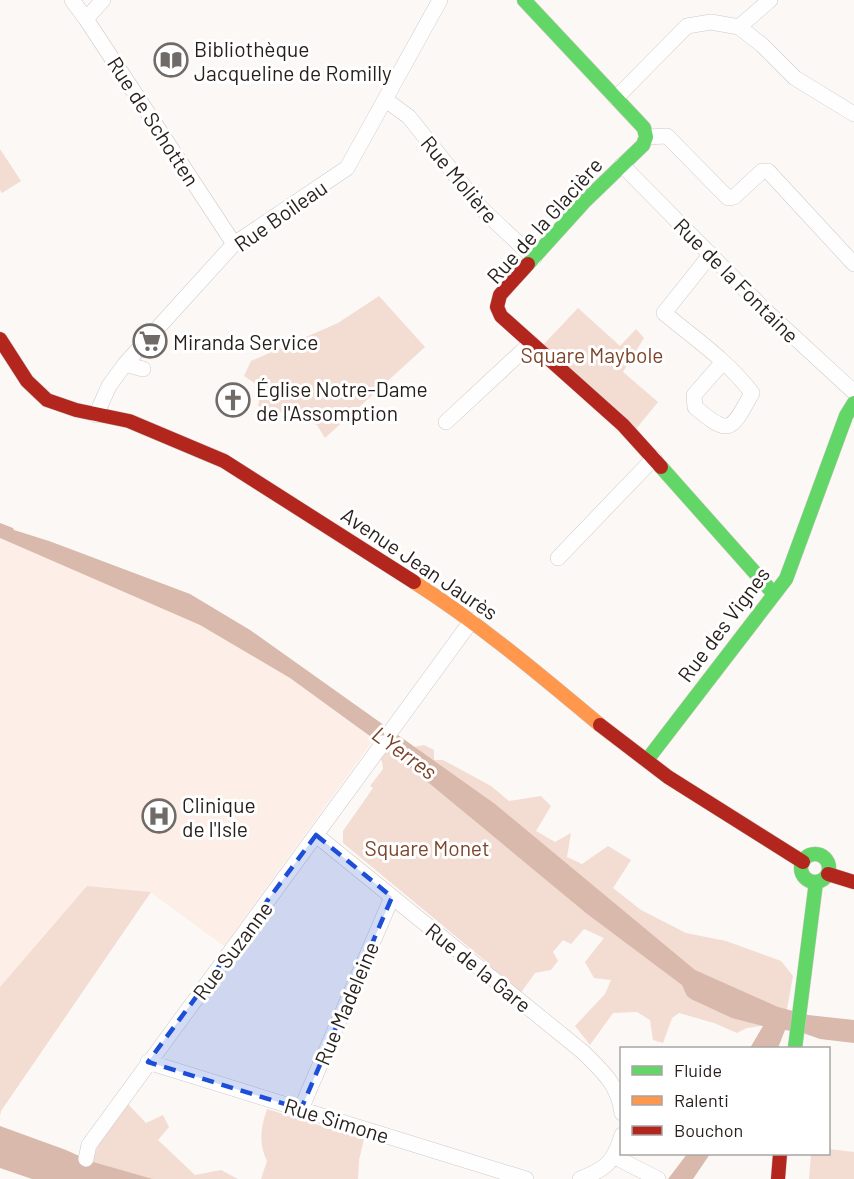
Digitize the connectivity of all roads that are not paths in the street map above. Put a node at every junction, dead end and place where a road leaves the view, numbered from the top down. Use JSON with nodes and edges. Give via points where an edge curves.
{"nodes":[{"id":1,"x":72,"y":0,"type":"edge"},
{"id":2,"x":103,"y":0,"type":"edge"},
{"id":3,"x":525,"y":0,"type":"edge"},
{"id":4,"x":770,"y":0,"type":"edge"},
{"id":5,"x":438,"y":1,"type":"edge"},
{"id":6,"x":86,"y":19,"type":"junction"},
{"id":7,"x":739,"y":27,"type":"junction"},
{"id":8,"x":616,"y":98,"type":"junction"},
{"id":9,"x":386,"y":100,"type":"junction"},
{"id":10,"x":854,"y":114,"type":"edge"},
{"id":11,"x":646,"y":137,"type":"junction"},
{"id":12,"x":622,"y":165,"type":"junction"},
{"id":13,"x":234,"y":244,"type":"junction"},
{"id":14,"x":711,"y":254,"type":"junction"},
{"id":15,"x":534,"y":258,"type":"junction"},
{"id":16,"x":854,"y":264,"type":"edge"},
{"id":17,"x":0,"y":339,"type":"edge"},
{"id":18,"x":531,"y":342,"type":"junction"},
{"id":19,"x":723,"y":362,"type":"dead end"},
{"id":20,"x":125,"y":364,"type":"junction"},
{"id":21,"x":143,"y":369,"type":"dead end"},
{"id":22,"x":854,"y":392,"type":"edge"},
{"id":23,"x":854,"y":403,"type":"edge"},
{"id":24,"x":96,"y":415,"type":"junction"},
{"id":25,"x":446,"y":422,"type":"dead end"},
{"id":26,"x":654,"y":458,"type":"junction"},
{"id":27,"x":558,"y":558,"type":"dead end"},
{"id":28,"x":773,"y":593,"type":"junction"},
{"id":29,"x":471,"y":620,"type":"junction"},
{"id":30,"x":647,"y":760,"type":"junction"},
{"id":31,"x":316,"y":835,"type":"junction"},
{"id":32,"x":803,"y":862,"type":"junction"},
{"id":33,"x":828,"y":874,"type":"junction"},
{"id":34,"x":816,"y":882,"type":"junction"},
{"id":35,"x":854,"y":882,"type":"edge"},
{"id":36,"x":392,"y":897,"type":"junction"},
{"id":37,"x":795,"y":1042,"type":"edge"},
{"id":38,"x":148,"y":1062,"type":"junction"},
{"id":39,"x":620,"y":1107,"type":"edge"},
{"id":40,"x":301,"y":1109,"type":"junction"},
{"id":41,"x":620,"y":1139,"type":"edge"},
{"id":42,"x":780,"y":1155,"type":"edge"},
{"id":43,"x":615,"y":1157,"type":"junction"},
{"id":44,"x":86,"y":1159,"type":"dead end"},
{"id":45,"x":526,"y":1179,"type":"edge"},
{"id":46,"x":580,"y":1179,"type":"edge"},
{"id":47,"x":658,"y":1179,"type":"edge"},
{"id":48,"x":778,"y":1179,"type":"edge"}],
"edges":[{"from":1,"to":6,"type":"street","name":"Rue de Schotten"},
{"from":2,"to":6,"type":"street"},
{"from":3,"to":8,"type":"street"},
{"from":4,"to":7,"type":"street"},
{"from":5,"to":9,"type":"street","name":"Rue Boileau"},
{"from":6,"to":13,"type":"street","name":"Rue de Schotten"},
{"from":7,"to":8,"type":"street","via":[[711,22],[687,26]]},
{"from":7,"to":10,"type":"street","via":[[795,78]]},
{"from":8,"to":11,"type":"street","via":[[644,128]]},
{"from":9,"to":13,"type":"street","name":"Rue Boileau","via":[[347,168]]},
{"from":9,"to":15,"type":"street","name":"Rue Molière","via":[[409,117],[482,209]]},
{"from":11,"to":12,"type":"street","name":"Rue de la Glacière"},
{"from":11,"to":16,"type":"street","via":[[667,136],[728,198],[762,171],[768,171]]},
{"from":12,"to":14,"type":"street","name":"Rue de la Fontaine"},
{"from":12,"to":15,"type":"street","name":"Rue de la Glacière"},
{"from":13,"to":20,"type":"street","name":"Rue Boileau"},
{"from":14,"to":19,"type":"street","via":[[664,313]]},
{"from":14,"to":22,"type":"street","name":"Rue de la Fontaine","via":[[766,312]]},
{"from":15,"to":18,"type":"street","name":"Rue de la Glacière","via":[[500,295],[496,307]]},
{"from":17,"to":24,"type":"street","name":"Avenue Jean Jaurès","via":[[37,392],[59,405]]},
{"from":18,"to":25,"type":"street"},
{"from":18,"to":26,"type":"street","name":"Rue de la Glacière"},
{"from":20,"to":21,"type":"street"},
{"from":20,"to":24,"type":"street","name":"Rue Boileau","via":[[109,386]]},
{"from":23,"to":28,"type":"street","name":"Rue des Vignes","via":[[786,579]]},
{"from":24,"to":29,"type":"street","name":"Avenue Jean Jaurès","via":[[129,421],[224,460]]},
{"from":26,"to":27,"type":"street"},
{"from":26,"to":28,"type":"street","name":"Rue de la Glacière"},
{"from":28,"to":30,"type":"street","name":"Rue des Vignes"},
{"from":29,"to":30,"type":"street","name":"Avenue Jean Jaurès"},
{"from":29,"to":31,"type":"street","name":"Rue Suzanne"},
{"from":30,"to":32,"type":"street","name":"Avenue Jean Jaurès"},
{"from":31,"to":36,"type":"street","name":"Rue de la Gare"},
{"from":31,"to":38,"type":"street","name":"Rue Suzanne"},
{"from":32,"to":33,"type":"street","via":[[819,855],[828,865]]},
{"from":32,"to":34,"type":"street","via":[[802,874]]},
{"from":33,"to":34,"type":"street"},
{"from":33,"to":35,"type":"street"},
{"from":34,"to":37,"type":"street"},
{"from":36,"to":39,"type":"street","name":"Rue de la Gare","via":[[584,1052],[613,1084]]},
{"from":36,"to":40,"type":"street","name":"Rue Madeleine"},
{"from":38,"to":40,"type":"street","name":"Rue Simone"},
{"from":38,"to":44,"type":"street","name":"Rue Suzanne","via":[[89,1144]]},
{"from":40,"to":45,"type":"street","name":"Rue Simone"},
{"from":41,"to":43,"type":"street"},
{"from":42,"to":48,"type":"street"},
{"from":43,"to":46,"type":"street","via":[[600,1171]]},
{"from":43,"to":47,"type":"street"}]}
